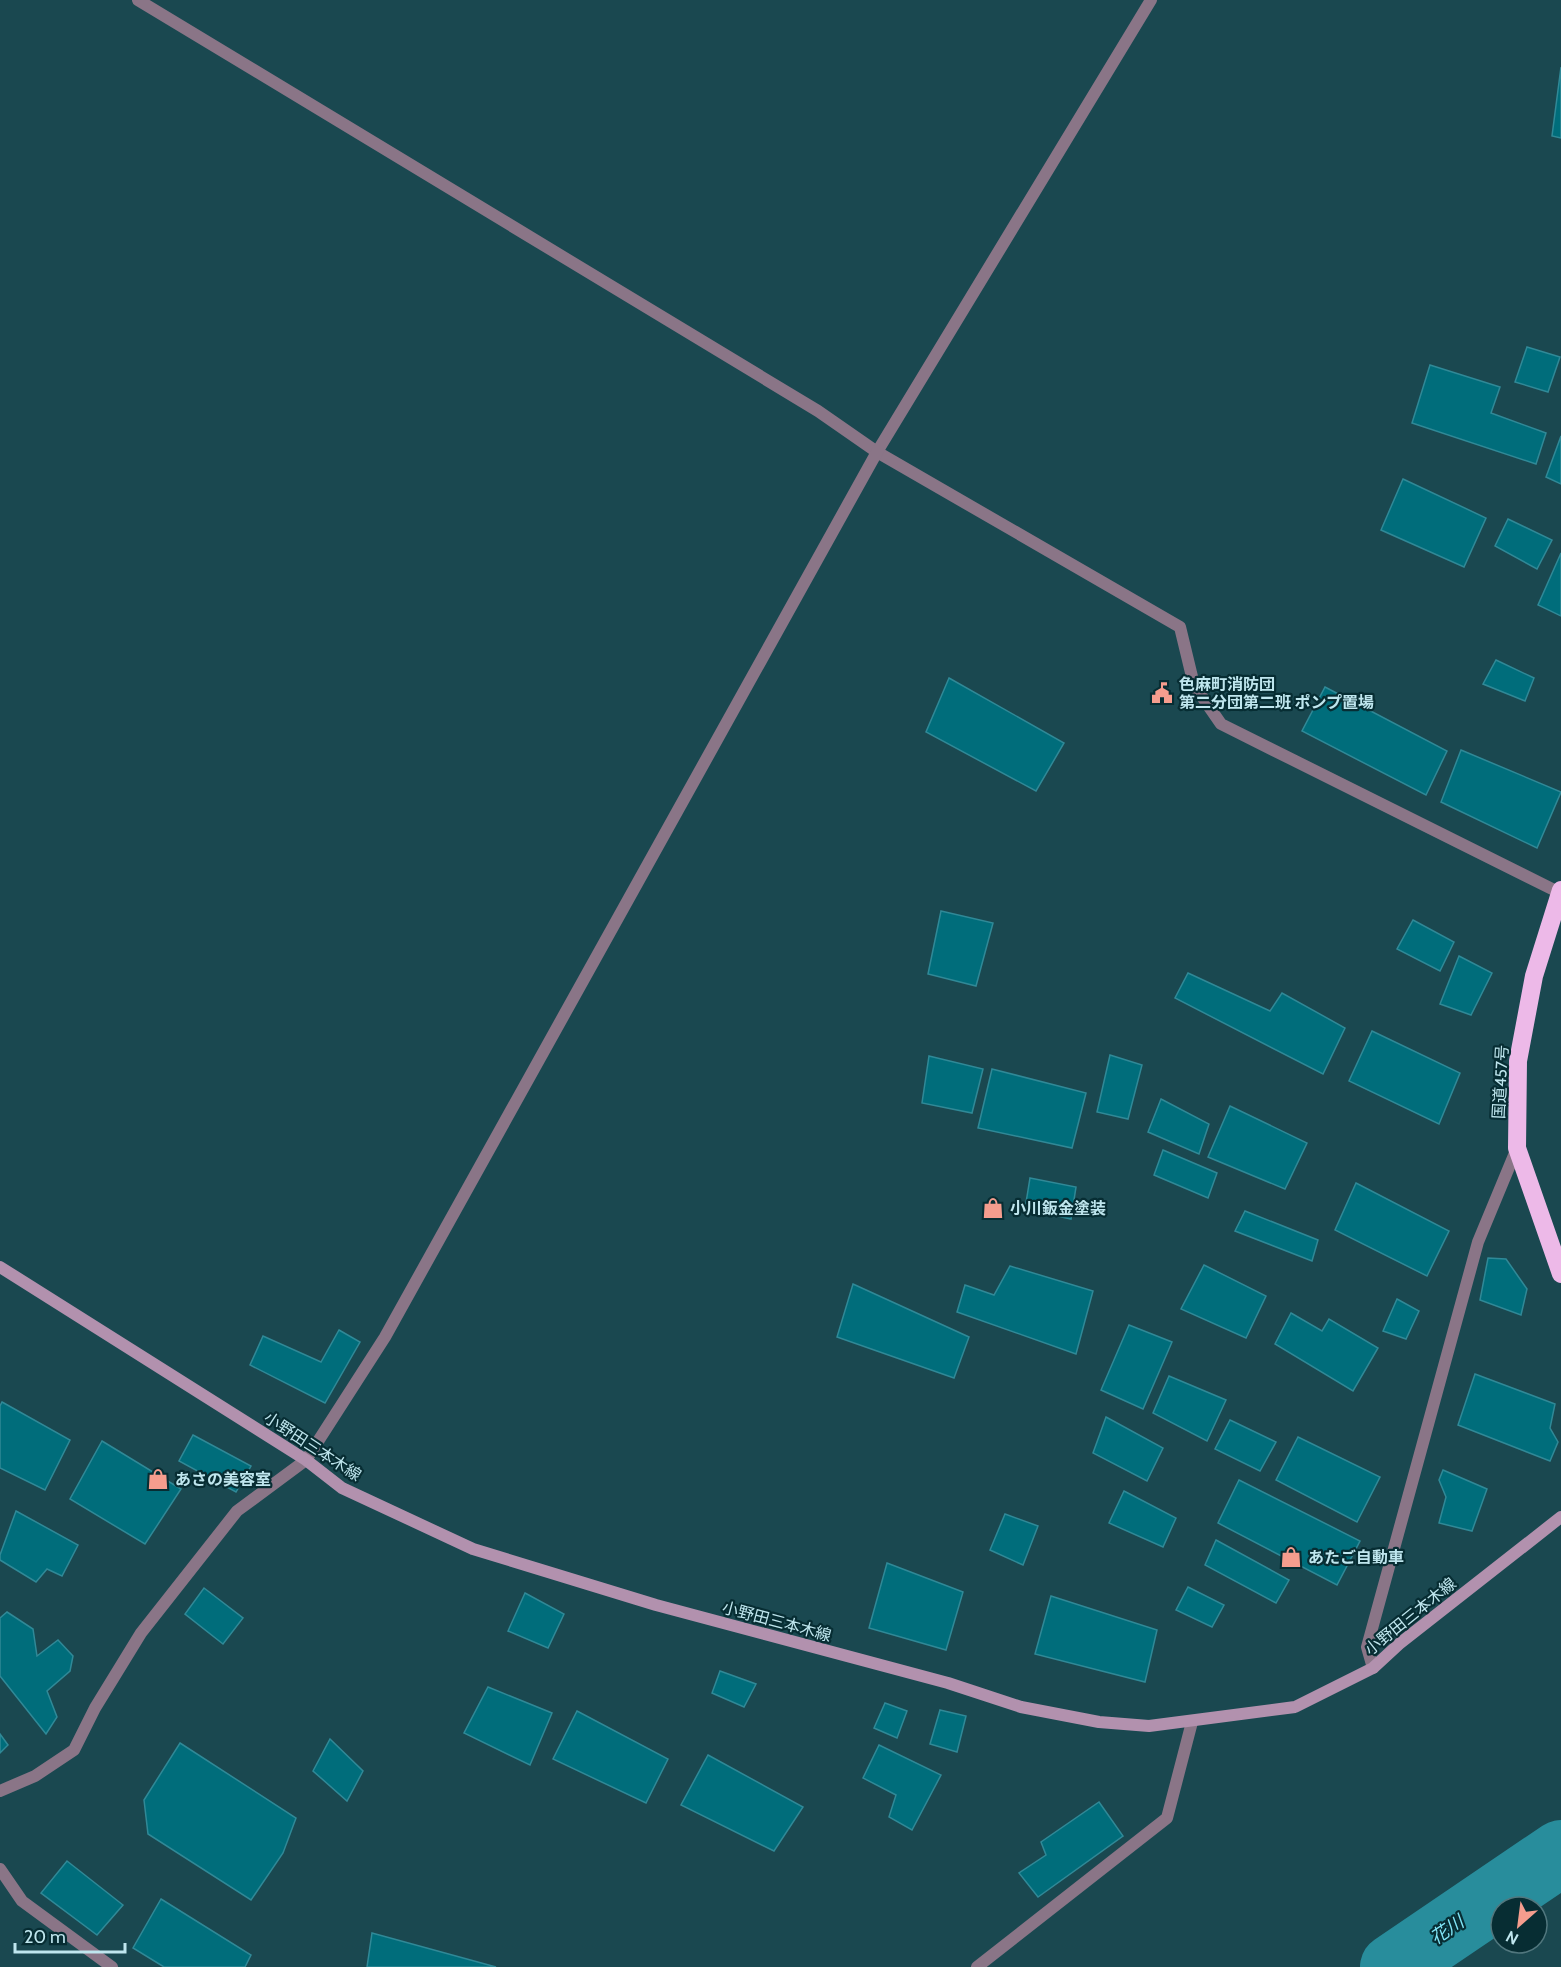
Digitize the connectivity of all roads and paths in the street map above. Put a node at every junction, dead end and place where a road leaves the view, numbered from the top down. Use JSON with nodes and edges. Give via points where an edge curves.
{"nodes":[{"id":1,"x":138,"y":0,"type":"edge"},
{"id":2,"x":1151,"y":0,"type":"edge"},
{"id":3,"x":878,"y":453,"type":"junction"},
{"id":4,"x":1561,"y":892,"type":"edge"},
{"id":5,"x":1517,"y":1148,"type":"junction"},
{"id":6,"x":0,"y":1267,"type":"edge"},
{"id":7,"x":1561,"y":1274,"type":"edge"},
{"id":8,"x":306,"y":1460,"type":"junction"},
{"id":9,"x":1561,"y":1517,"type":"edge"},
{"id":10,"x":1373,"y":1668,"type":"junction"},
{"id":11,"x":1191,"y":1722,"type":"junction"},
{"id":12,"x":0,"y":1791,"type":"edge"},
{"id":13,"x":0,"y":1869,"type":"edge"},
{"id":14,"x":112,"y":1967,"type":"edge"},
{"id":15,"x":977,"y":1967,"type":"edge"}],
"edges":[{"from":1,"to":3,"type":"street","via":[[818,411]]},
{"from":2,"to":3,"type":"street"},
{"from":3,"to":4,"type":"street","via":[[1180,627],[1194,685],[1221,724]]},
{"from":3,"to":8,"type":"street","via":[[385,1337]]},
{"from":4,"to":5,"type":"highway","name":"国道457号","via":[[1534,976],[1518,1061]]},
{"from":5,"to":7,"type":"highway","name":"国道457号"},
{"from":5,"to":10,"type":"street","via":[[1475,1254],[1366,1647]]},
{"from":6,"to":8,"type":"main road","name":"小野田三本木線"},
{"from":8,"to":11,"type":"main road","name":"小野田三本木線","via":[[342,1488],[473,1549],[656,1605],[948,1683],[1021,1707],[1099,1722],[1149,1726]]},
{"from":8,"to":12,"type":"street","via":[[237,1511],[141,1634],[74,1750],[35,1776]]},
{"from":9,"to":10,"type":"main road","name":"小野田三本木線"},
{"from":10,"to":11,"type":"main road","name":"小野田三本木線","via":[[1295,1707]]},
{"from":11,"to":15,"type":"street","via":[[1167,1818]]},
{"from":13,"to":14,"type":"street","via":[[22,1901]]}]}
